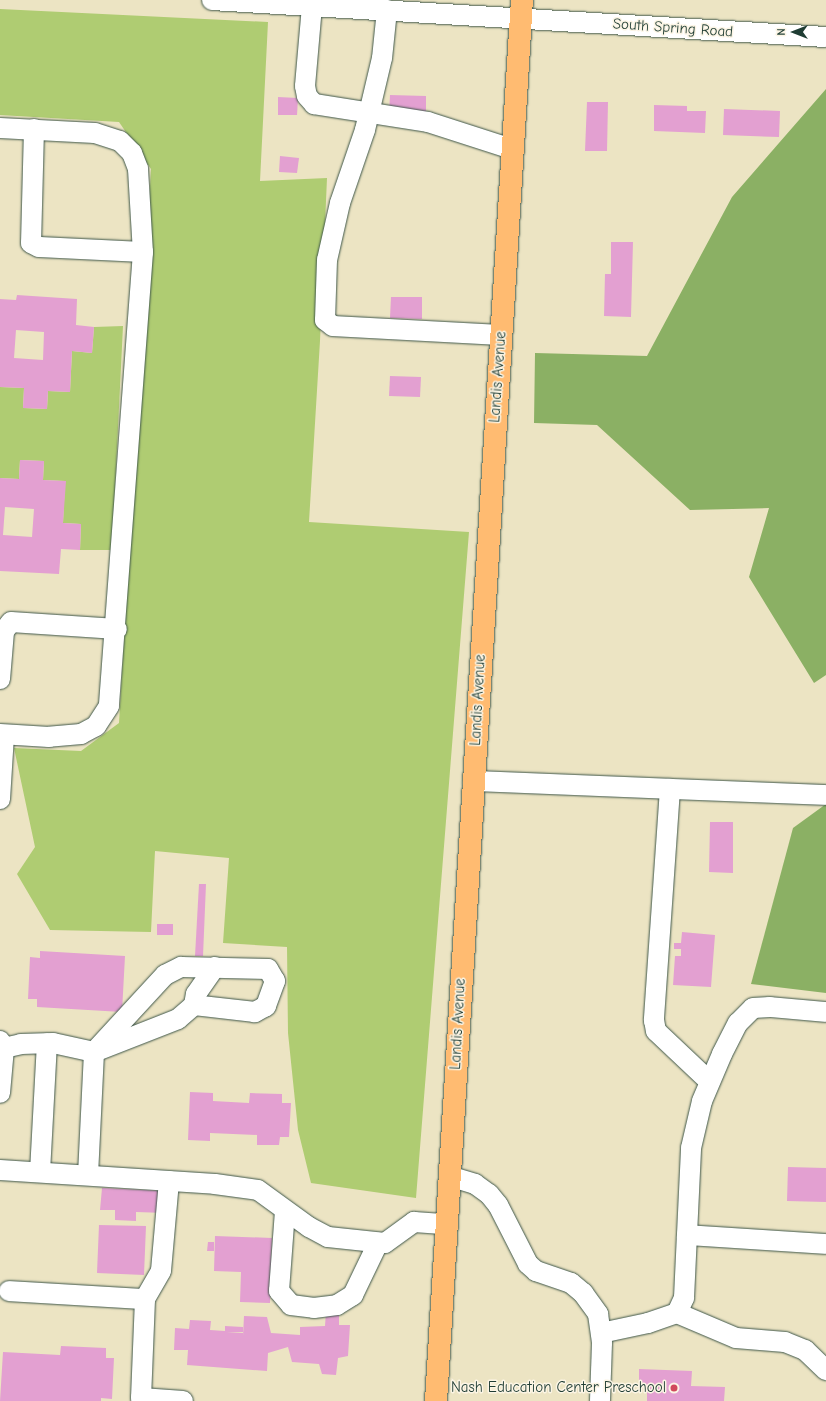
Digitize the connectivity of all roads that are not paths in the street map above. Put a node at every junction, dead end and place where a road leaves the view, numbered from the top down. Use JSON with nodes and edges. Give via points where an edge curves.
{"nodes":[{"id":1,"x":212,"y":0,"type":"edge"},
{"id":2,"x":312,"y":6,"type":"junction"},
{"id":3,"x":521,"y":9,"type":"edge"},
{"id":4,"x":387,"y":10,"type":"junction"},
{"id":5,"x":826,"y":37,"type":"edge"},
{"id":6,"x":369,"y":114,"type":"junction"},
{"id":7,"x":0,"y":128,"type":"edge"},
{"id":8,"x":34,"y":129,"type":"junction"},
{"id":9,"x":512,"y":149,"type":"junction"},
{"id":10,"x":143,"y":252,"type":"junction"},
{"id":11,"x":500,"y":335,"type":"junction"},
{"id":12,"x":117,"y":629,"type":"junction"},
{"id":13,"x":0,"y":679,"type":"edge"},
{"id":14,"x":2,"y":734,"type":"edge"},
{"id":15,"x":473,"y":780,"type":"junction"},
{"id":16,"x":670,"y":789,"type":"junction"},
{"id":17,"x":826,"y":795,"type":"edge"},
{"id":18,"x":0,"y":800,"type":"edge"},
{"id":19,"x":215,"y":967,"type":"junction"},
{"id":20,"x":194,"y":1005,"type":"junction"},
{"id":21,"x":826,"y":1012,"type":"edge"},
{"id":22,"x":47,"y":1043,"type":"junction"},
{"id":23,"x":2,"y":1044,"type":"edge"},
{"id":24,"x":94,"y":1052,"type":"junction"},
{"id":25,"x":710,"y":1082,"type":"junction"},
{"id":26,"x":0,"y":1093,"type":"edge"},
{"id":27,"x":0,"y":1170,"type":"edge"},
{"id":28,"x":40,"y":1172,"type":"junction"},
{"id":29,"x":88,"y":1175,"type":"junction"},
{"id":30,"x":449,"y":1176,"type":"junction"},
{"id":31,"x":169,"y":1181,"type":"junction"},
{"id":32,"x":285,"y":1211,"type":"junction"},
{"id":33,"x":446,"y":1224,"type":"junction"},
{"id":34,"x":687,"y":1235,"type":"junction"},
{"id":35,"x":378,"y":1243,"type":"junction"},
{"id":36,"x":826,"y":1244,"type":"edge"},
{"id":37,"x":9,"y":1291,"type":"dead end"},
{"id":38,"x":145,"y":1299,"type":"junction"},
{"id":39,"x":677,"y":1313,"type":"junction"},
{"id":40,"x":601,"y":1332,"type":"junction"},
{"id":41,"x":826,"y":1370,"type":"edge"},
{"id":42,"x":141,"y":1400,"type":"edge"},
{"id":43,"x":183,"y":1401,"type":"edge"},
{"id":44,"x":436,"y":1401,"type":"edge"},
{"id":45,"x":600,"y":1401,"type":"edge"}],
"edges":[{"from":1,"to":2,"type":"street","name":"South Spring Road"},
{"from":2,"to":4,"type":"street","name":"South Spring Road"},
{"from":2,"to":6,"type":"street","via":[[305,68],[308,96],[314,104]]},
{"from":3,"to":4,"type":"street","name":"South Spring Road"},
{"from":3,"to":5,"type":"street","name":"South Spring Road"},
{"from":3,"to":9,"type":"main road","name":"Landis Avenue"},
{"from":4,"to":6,"type":"street","via":[[382,58]]},
{"from":6,"to":9,"type":"street","via":[[428,122]]},
{"from":6,"to":11,"type":"street","via":[[340,203],[327,260],[325,320],[333,326]]},
{"from":7,"to":8,"type":"street"},
{"from":8,"to":10,"type":"street","via":[[95,132],[120,141],[132,153],[141,186]]},
{"from":8,"to":10,"type":"street","via":[[31,243],[39,247]]},
{"from":9,"to":11,"type":"main road","name":"Landis Avenue"},
{"from":10,"to":12,"type":"street"},
{"from":11,"to":15,"type":"main road","name":"Landis Avenue"},
{"from":12,"to":13,"type":"street","via":[[11,622],[4,631]]},
{"from":12,"to":14,"type":"street","via":[[109,706],[96,726],[68,736]]},
{"from":14,"to":18,"type":"street"},
{"from":15,"to":16,"type":"street"},
{"from":15,"to":30,"type":"main road","name":"Landis Avenue"},
{"from":16,"to":17,"type":"street"},
{"from":16,"to":25,"type":"street","via":[[654,1020],[656,1030]]},
{"from":19,"to":20,"type":"street","via":[[196,994]]},
{"from":19,"to":20,"type":"street","via":[[268,969],[275,981],[266,1006],[255,1012]]},
{"from":19,"to":24,"type":"street","via":[[181,967],[165,975]]},
{"from":20,"to":24,"type":"street","via":[[178,1019]]},
{"from":21,"to":25,"type":"street","via":[[753,1008],[738,1023]]},
{"from":22,"to":23,"type":"street"},
{"from":22,"to":24,"type":"street"},
{"from":22,"to":28,"type":"street"},
{"from":23,"to":26,"type":"street"},
{"from":24,"to":29,"type":"street"},
{"from":25,"to":34,"type":"street","via":[[702,1101],[691,1148]]},
{"from":27,"to":28,"type":"street"},
{"from":28,"to":29,"type":"street"},
{"from":29,"to":31,"type":"street"},
{"from":30,"to":33,"type":"main road","name":"Landis Avenue"},
{"from":30,"to":40,"type":"street","via":[[475,1184],[489,1194],[498,1205],[528,1264],[536,1271],[571,1284],[583,1293],[598,1314]]},
{"from":31,"to":32,"type":"street","via":[[258,1190]]},
{"from":31,"to":38,"type":"street","via":[[160,1271]]},
{"from":32,"to":35,"type":"street","via":[[328,1237]]},
{"from":32,"to":35,"type":"street","via":[[279,1291],[291,1306],[314,1308],[337,1305],[354,1295]]},
{"from":33,"to":35,"type":"street","via":[[414,1222],[385,1243]]},
{"from":33,"to":44,"type":"main road","name":"Landis Avenue"},
{"from":34,"to":36,"type":"street"},
{"from":34,"to":39,"type":"street","via":[[684,1298]]},
{"from":37,"to":38,"type":"street"},
{"from":38,"to":42,"type":"street"},
{"from":39,"to":40,"type":"street","via":[[648,1323]]},
{"from":39,"to":41,"type":"street","via":[[736,1338],[785,1342],[805,1350]]},
{"from":40,"to":45,"type":"street"},
{"from":42,"to":43,"type":"street"}]}
